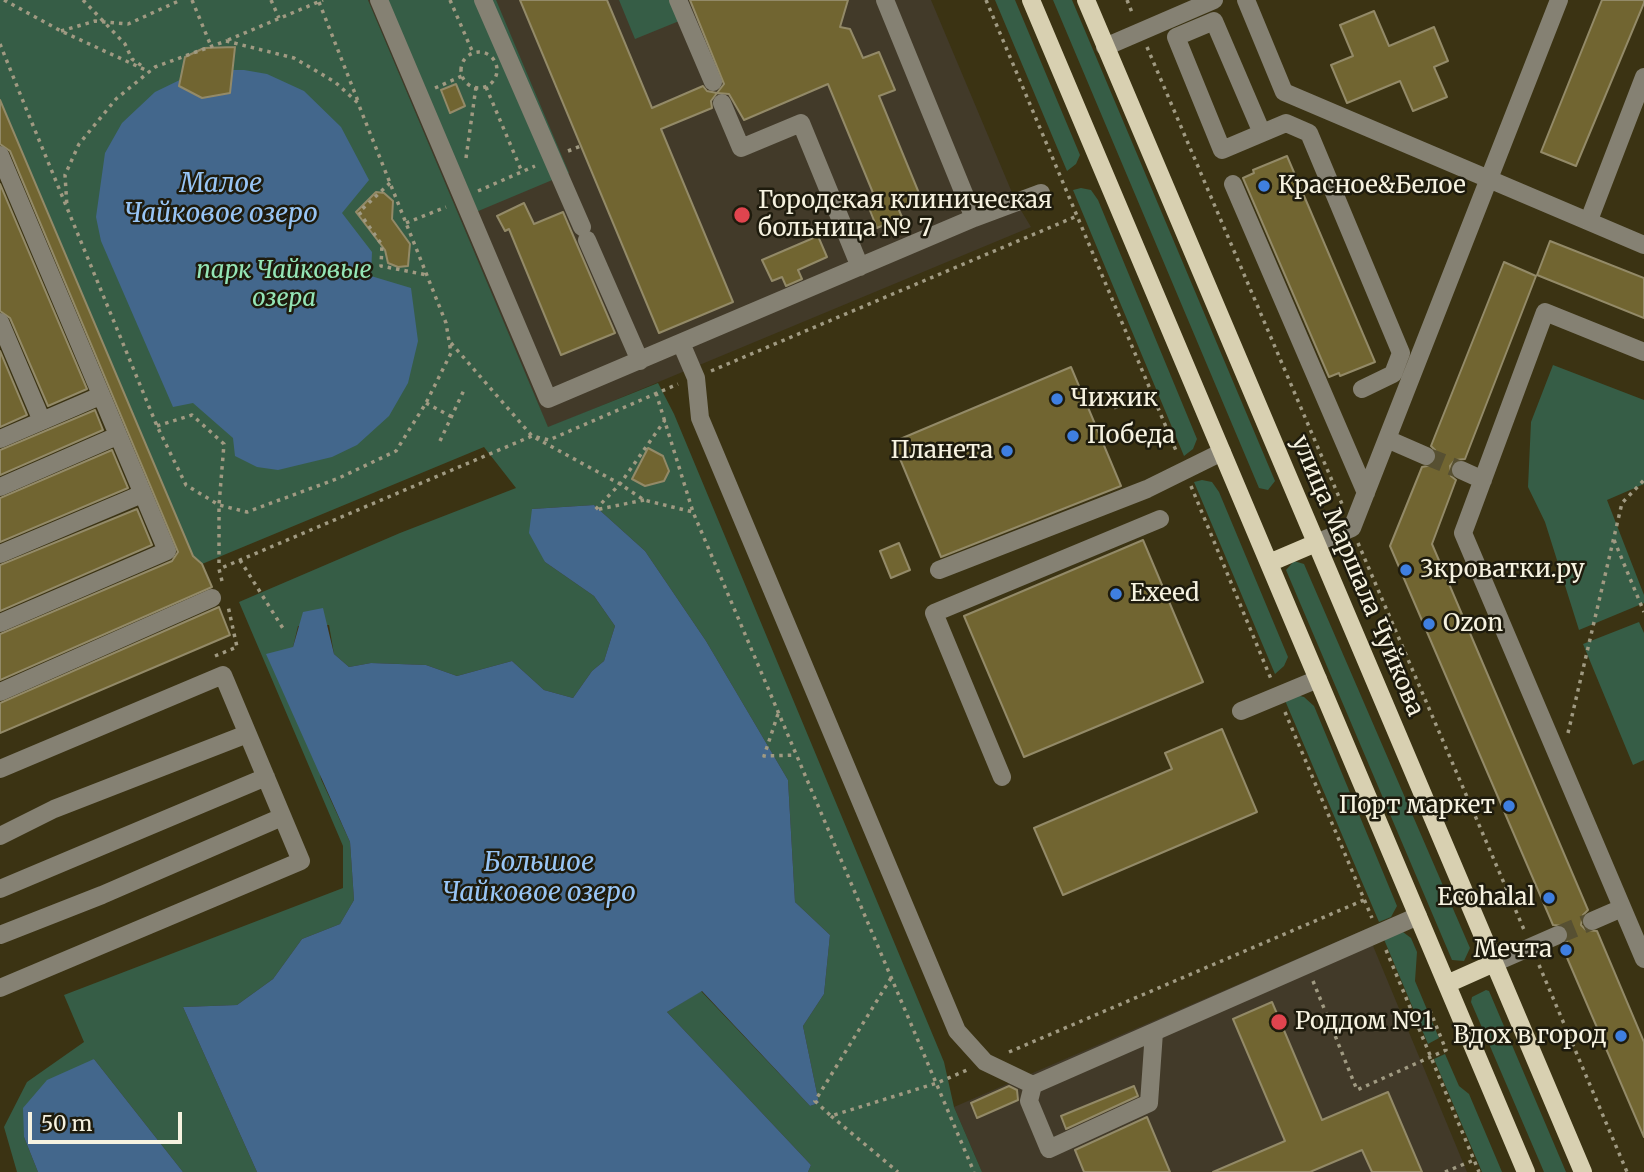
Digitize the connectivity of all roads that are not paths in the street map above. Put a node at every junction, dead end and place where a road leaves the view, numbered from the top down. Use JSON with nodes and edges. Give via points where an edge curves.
{"nodes":[{"id":1,"x":379,"y":0,"type":"edge"},
{"id":2,"x":483,"y":0,"type":"edge"},
{"id":3,"x":678,"y":0,"type":"edge"},
{"id":4,"x":885,"y":0,"type":"edge"},
{"id":5,"x":1031,"y":0,"type":"edge"},
{"id":6,"x":1086,"y":0,"type":"edge"},
{"id":7,"x":1214,"y":0,"type":"edge"},
{"id":8,"x":1245,"y":0,"type":"edge"},
{"id":9,"x":1559,"y":0,"type":"edge"},
{"id":10,"x":1105,"y":47,"type":"junction"},
{"id":11,"x":1644,"y":77,"type":"edge"},
{"id":12,"x":713,"y":82,"type":"dead end"},
{"id":13,"x":1296,"y":97,"type":"junction"},
{"id":14,"x":722,"y":103,"type":"dead end"},
{"id":15,"x":1286,"y":123,"type":"junction"},
{"id":16,"x":1262,"y":133,"type":"junction"},
{"id":17,"x":0,"y":155,"type":"edge"},
{"id":18,"x":1489,"y":180,"type":"junction"},
{"id":19,"x":1233,"y":184,"type":"dead end"},
{"id":20,"x":1041,"y":193,"type":"dead end"},
{"id":21,"x":974,"y":218,"type":"junction"},
{"id":22,"x":1589,"y":220,"type":"junction"},
{"id":23,"x":1644,"y":245,"type":"edge"},
{"id":24,"x":860,"y":267,"type":"junction"},
{"id":25,"x":0,"y":322,"type":"edge"},
{"id":26,"x":681,"y":343,"type":"junction"},
{"id":27,"x":1644,"y":352,"type":"edge"},
{"id":28,"x":640,"y":361,"type":"junction"},
{"id":29,"x":1362,"y":389,"type":"dead end"},
{"id":30,"x":100,"y":396,"type":"junction"},
{"id":31,"x":43,"y":421,"type":"junction"},
{"id":32,"x":117,"y":436,"type":"junction"},
{"id":33,"x":0,"y":439,"type":"edge"},
{"id":34,"x":1387,"y":439,"type":"junction"},
{"id":35,"x":1222,"y":452,"type":"junction"},
{"id":36,"x":1426,"y":456,"type":"tunnel mouth"},
{"id":37,"x":1461,"y":470,"type":"tunnel mouth"},
{"id":38,"x":1483,"y":480,"type":"junction"},
{"id":39,"x":0,"y":487,"type":"edge"},
{"id":40,"x":1366,"y":493,"type":"junction"},
{"id":41,"x":142,"y":494,"type":"junction"},
{"id":42,"x":1160,"y":519,"type":"dead end"},
{"id":43,"x":1316,"y":543,"type":"junction"},
{"id":44,"x":0,"y":554,"type":"edge"},
{"id":45,"x":1269,"y":563,"type":"junction"},
{"id":46,"x":939,"y":570,"type":"dead end"},
{"id":47,"x":219,"y":597,"type":"road end"},
{"id":48,"x":0,"y":623,"type":"edge"},
{"id":49,"x":1318,"y":679,"type":"junction"},
{"id":50,"x":0,"y":692,"type":"edge"},
{"id":51,"x":1241,"y":711,"type":"dead end"},
{"id":52,"x":247,"y":734,"type":"junction"},
{"id":53,"x":0,"y":769,"type":"edge"},
{"id":54,"x":265,"y":777,"type":"junction"},
{"id":55,"x":1002,"y":777,"type":"dead end"},
{"id":56,"x":282,"y":817,"type":"junction"},
{"id":57,"x":0,"y":836,"type":"edge"},
{"id":58,"x":0,"y":889,"type":"edge"},
{"id":59,"x":1622,"y":908,"type":"junction"},
{"id":60,"x":1418,"y":916,"type":"junction"},
{"id":61,"x":1592,"y":920,"type":"tunnel mouth"},
{"id":62,"x":0,"y":935,"type":"edge"},
{"id":63,"x":1558,"y":935,"type":"tunnel mouth"},
{"id":64,"x":1644,"y":959,"type":"edge"},
{"id":65,"x":1494,"y":962,"type":"junction"},
{"id":66,"x":1447,"y":984,"type":"junction"},
{"id":67,"x":0,"y":988,"type":"edge"},
{"id":68,"x":1154,"y":1032,"type":"junction"},
{"id":69,"x":1033,"y":1085,"type":"junction"},
{"id":70,"x":1526,"y":1172,"type":"edge"},
{"id":71,"x":1583,"y":1172,"type":"edge"}],
"edges":[{"from":1,"to":28,"type":"lane","via":[[548,400]]},
{"from":2,"to":28,"type":"lane"},
{"from":3,"to":12,"type":"lane"},
{"from":4,"to":21,"type":"lane"},
{"from":5,"to":35,"type":"main road"},
{"from":6,"to":10,"type":"main road","name":"улица Маршала Чуйкова"},
{"from":7,"to":10,"type":"lane"},
{"from":8,"to":13,"type":"lane","via":[[1284,92]]},
{"from":9,"to":18,"type":"lane"},
{"from":10,"to":43,"type":"main road","name":"улица Маршала Чуйкова"},
{"from":11,"to":22,"type":"lane"},
{"from":13,"to":15,"type":"lane"},
{"from":13,"to":18,"type":"lane"},
{"from":14,"to":24,"type":"lane","via":[[741,148],[801,122]]},
{"from":15,"to":16,"type":"lane"},
{"from":15,"to":29,"type":"lane","via":[[1308,133],[1401,353],[1392,374]]},
{"from":16,"to":16,"type":"lane","via":[[1223,150],[1175,37],[1214,21]]},
{"from":17,"to":30,"type":"lane"},
{"from":18,"to":22,"type":"lane"},
{"from":18,"to":34,"type":"lane"},
{"from":19,"to":40,"type":"lane"},
{"from":20,"to":21,"type":"lane"},
{"from":21,"to":24,"type":"lane"},
{"from":22,"to":23,"type":"lane"},
{"from":24,"to":26,"type":"lane"},
{"from":25,"to":31,"type":"lane"},
{"from":26,"to":28,"type":"lane"},
{"from":26,"to":69,"type":"lane","via":[[696,377],[700,418],[957,1031],[985,1062]]},
{"from":27,"to":38,"type":"lane","via":[[1545,312]]},
{"from":30,"to":31,"type":"lane"},
{"from":30,"to":32,"type":"lane"},
{"from":31,"to":33,"type":"lane"},
{"from":32,"to":39,"type":"lane"},
{"from":32,"to":41,"type":"lane"},
{"from":34,"to":36,"type":"lane"},
{"from":34,"to":40,"type":"lane"},
{"from":35,"to":45,"type":"main road"},
{"from":35,"to":46,"type":"lane","via":[[1185,473]]},
{"from":37,"to":38,"type":"lane"},
{"from":38,"to":59,"type":"lane","via":[[1463,533]]},
{"from":40,"to":43,"type":"lane","via":[[1352,528]]},
{"from":41,"to":44,"type":"lane"},
{"from":41,"to":48,"type":"lane","via":[[167,551]]},
{"from":42,"to":55,"type":"lane","via":[[934,613]]},
{"from":43,"to":45,"type":"main road"},
{"from":43,"to":65,"type":"main road","name":"улица Маршала Чуйкова"},
{"from":45,"to":49,"type":"main road"},
{"from":47,"to":50,"type":"lane"},
{"from":49,"to":51,"type":"lane"},
{"from":49,"to":60,"type":"main road"},
{"from":52,"to":53,"type":"lane","via":[[223,675]]},
{"from":52,"to":54,"type":"lane"},
{"from":52,"to":57,"type":"lane","via":[[54,809]]},
{"from":54,"to":56,"type":"lane"},
{"from":54,"to":58,"type":"lane"},
{"from":56,"to":62,"type":"lane"},
{"from":56,"to":67,"type":"lane","via":[[301,862]]},
{"from":59,"to":61,"type":"lane"},
{"from":59,"to":64,"type":"lane"},
{"from":60,"to":66,"type":"main road"},
{"from":60,"to":68,"type":"lane"},
{"from":63,"to":65,"type":"lane"},
{"from":65,"to":66,"type":"main road"},
{"from":65,"to":71,"type":"main road","name":"улица Маршала Чуйкова"},
{"from":66,"to":70,"type":"main road"},
{"from":68,"to":69,"type":"lane"},
{"from":68,"to":69,"type":"lane","via":[[1149,1103],[1049,1149],[1029,1101]]}]}
